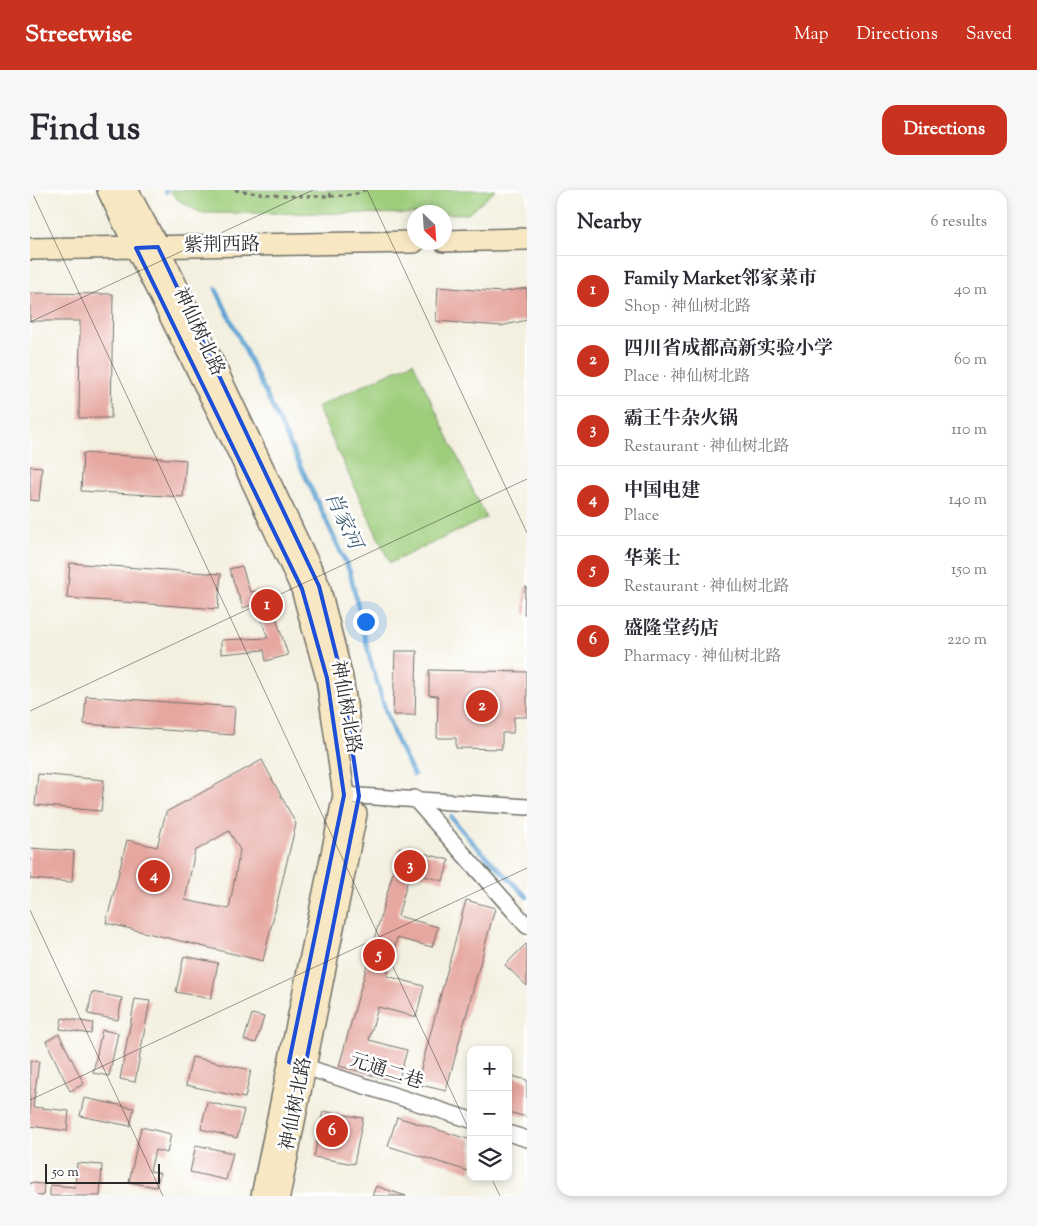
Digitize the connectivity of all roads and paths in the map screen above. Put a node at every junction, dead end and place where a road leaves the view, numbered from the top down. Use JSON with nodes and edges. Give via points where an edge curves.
{"nodes":[{"id":1,"x":108,"y":190,"type":"edge"},
{"id":2,"x":127,"y":190,"type":"edge"},
{"id":3,"x":235,"y":190,"type":"edge"},
{"id":4,"x":331,"y":190,"type":"edge"},
{"id":5,"x":365,"y":190,"type":"edge"},
{"id":6,"x":330,"y":197,"type":"junction"},
{"id":7,"x":527,"y":239,"type":"edge"},
{"id":8,"x":452,"y":241,"type":"edge"},
{"id":9,"x":407,"y":242,"type":"edge"},
{"id":10,"x":158,"y":247,"type":"junction"},
{"id":11,"x":136,"y":248,"type":"junction"},
{"id":12,"x":30,"y":249,"type":"edge"},
{"id":13,"x":352,"y":795,"type":"junction"},
{"id":14,"x":414,"y":798,"type":"junction"},
{"id":15,"x":527,"y":806,"type":"edge"},
{"id":16,"x":527,"y":926,"type":"edge"},
{"id":17,"x":297,"y":1065,"type":"junction"},
{"id":18,"x":467,"y":1119,"type":"edge"},
{"id":19,"x":512,"y":1134,"type":"edge"},
{"id":20,"x":527,"y":1139,"type":"edge"},
{"id":21,"x":262,"y":1196,"type":"edge"},
{"id":22,"x":279,"y":1196,"type":"edge"}],
"edges":[{"from":1,"to":11,"type":"main road"},
{"from":2,"to":10,"type":"main road","name":"神仙树北路"},
{"from":3,"to":6,"type":"path"},
{"from":4,"to":6,"type":"path"},
{"from":5,"to":6,"type":"path","via":[[360,194]]},
{"from":7,"to":8,"type":"main road"},
{"from":9,"to":10,"type":"main road","name":"紫荆西路"},
{"from":10,"to":11,"type":"main road","name":"紫荆西路"},
{"from":10,"to":13,"type":"main road","name":"神仙树北路","via":[[319,586],[342,678]]},
{"from":11,"to":12,"type":"main road","name":"紫荆西路"},
{"from":11,"to":13,"type":"main road","via":[[238,451],[302,589],[327,678]]},
{"from":13,"to":14,"type":"street"},
{"from":13,"to":17,"type":"main road","name":"神仙树北路"},
{"from":14,"to":15,"type":"street"},
{"from":14,"to":16,"type":"street"},
{"from":17,"to":18,"type":"street","name":"元通二巷"},
{"from":17,"to":21,"type":"main road"},
{"from":17,"to":22,"type":"main road","name":"神仙树北路"},
{"from":19,"to":20,"type":"street"}]}
